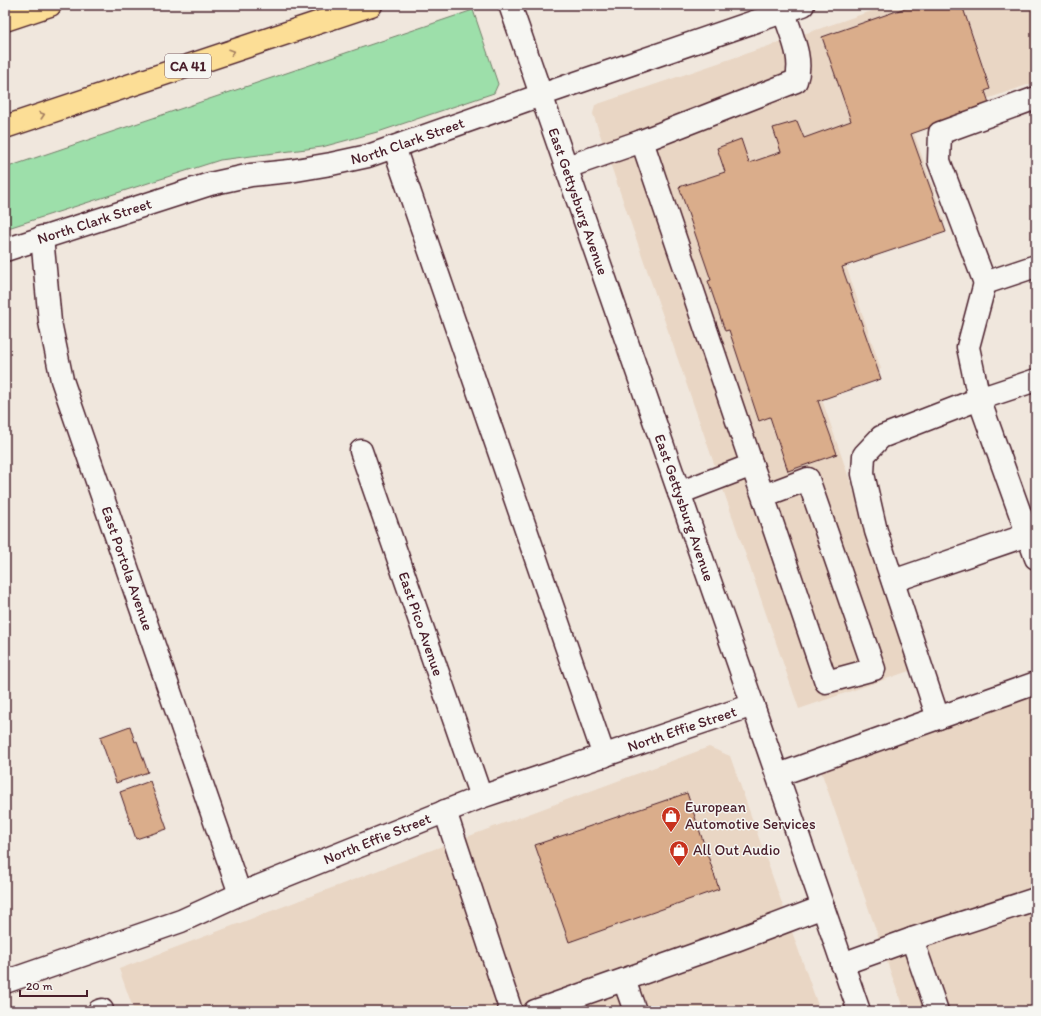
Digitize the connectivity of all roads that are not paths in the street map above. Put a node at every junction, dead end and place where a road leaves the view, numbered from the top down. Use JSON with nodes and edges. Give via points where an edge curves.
{"nodes":[{"id":1,"x":50,"y":5,"type":"edge"},
{"id":2,"x":371,"y":5,"type":"edge"},
{"id":3,"x":793,"y":8,"type":"edge"},
{"id":4,"x":513,"y":13,"type":"edge"},
{"id":5,"x":5,"y":20,"type":"edge"},
{"id":6,"x":541,"y":95,"type":"junction"},
{"id":7,"x":1036,"y":98,"type":"edge"},
{"id":8,"x":5,"y":127,"type":"edge"},
{"id":9,"x":642,"y":141,"type":"junction"},
{"id":10,"x":394,"y":147,"type":"junction"},
{"id":11,"x":567,"y":167,"type":"junction"},
{"id":12,"x":42,"y":238,"type":"junction"},
{"id":13,"x":5,"y":250,"type":"edge"},
{"id":14,"x":1036,"y":266,"type":"edge"},
{"id":15,"x":985,"y":283,"type":"junction"},
{"id":16,"x":1036,"y":380,"type":"edge"},
{"id":17,"x":980,"y":399,"type":"junction"},
{"id":18,"x":361,"y":452,"type":"dead end"},
{"id":19,"x":752,"y":465,"type":"junction"},
{"id":20,"x":680,"y":493,"type":"junction"},
{"id":21,"x":763,"y":496,"type":"junction"},
{"id":22,"x":1032,"y":534,"type":"edge"},
{"id":23,"x":1036,"y":558,"type":"edge"},
{"id":24,"x":893,"y":581,"type":"junction"},
{"id":25,"x":1036,"y":683,"type":"edge"},
{"id":26,"x":753,"y":705,"type":"junction"},
{"id":27,"x":938,"y":718,"type":"junction"},
{"id":28,"x":604,"y":756,"type":"junction"},
{"id":29,"x":778,"y":775,"type":"junction"},
{"id":30,"x":481,"y":797,"type":"junction"},
{"id":31,"x":445,"y":811,"type":"junction"},
{"id":32,"x":240,"y":894,"type":"junction"},
{"id":33,"x":1036,"y":899,"type":"edge"},
{"id":34,"x":823,"y":907,"type":"junction"},
{"id":35,"x":912,"y":939,"type":"junction"},
{"id":36,"x":842,"y":964,"type":"junction"},
{"id":37,"x":624,"y":980,"type":"junction"},
{"id":38,"x":5,"y":982,"type":"edge"},
{"id":39,"x":99,"y":1011,"type":"edge"},
{"id":40,"x":102,"y":1011,"type":"edge"},
{"id":41,"x":511,"y":1011,"type":"edge"},
{"id":42,"x":535,"y":1011,"type":"edge"},
{"id":43,"x":635,"y":1011,"type":"edge"},
{"id":44,"x":859,"y":1011,"type":"edge"},
{"id":45,"x":937,"y":1011,"type":"edge"}],
"edges":[{"from":1,"to":5,"type":"highway"},
{"from":8,"to":2,"type":"highway","number":"CA 41","one_way":true},
{"from":3,"to":6,"type":"street","name":"North Clark Street"},
{"from":3,"to":9,"type":"street","via":[[799,60],[796,81]]},
{"from":4,"to":6,"type":"street","name":"East Gettysburg Avenue"},
{"from":6,"to":10,"type":"street","name":"North Clark Street"},
{"from":6,"to":11,"type":"street","name":"East Gettysburg Avenue"},
{"from":7,"to":15,"type":"street","via":[[940,133],[939,161]]},
{"from":9,"to":11,"type":"street"},
{"from":9,"to":19,"type":"street"},
{"from":10,"to":12,"type":"street","name":"North Clark Street","via":[[331,164],[251,175],[210,184]]},
{"from":10,"to":28,"type":"street"},
{"from":11,"to":20,"type":"street","name":"East Gettysburg Avenue"},
{"from":12,"to":13,"type":"street","name":"North Clark Street"},
{"from":12,"to":32,"type":"street","name":"East Portola Avenue","via":[[50,322],[62,380]]},
{"from":14,"to":15,"type":"street"},
{"from":15,"to":17,"type":"street","via":[[968,347]]},
{"from":16,"to":17,"type":"street"},
{"from":17,"to":22,"type":"street"},
{"from":17,"to":24,"type":"street","via":[[881,437],[864,455],[863,474],[876,531]]},
{"from":18,"to":30,"type":"street","name":"East Pico Avenue"},
{"from":19,"to":20,"type":"street"},
{"from":19,"to":21,"type":"street"},
{"from":20,"to":26,"type":"street","name":"East Gettysburg Avenue"},
{"from":21,"to":21,"type":"street","via":[[826,682],[874,669],[808,479]]},
{"from":22,"to":23,"type":"street"},
{"from":22,"to":24,"type":"street"},
{"from":24,"to":27,"type":"street"},
{"from":25,"to":27,"type":"street"},
{"from":26,"to":28,"type":"street","name":"North Effie Street"},
{"from":26,"to":29,"type":"street","name":"East Gettysburg Avenue"},
{"from":27,"to":29,"type":"street"},
{"from":28,"to":30,"type":"street","name":"North Effie Street"},
{"from":29,"to":34,"type":"street","name":"East Gettysburg Avenue"},
{"from":30,"to":31,"type":"street","name":"North Effie Street"},
{"from":31,"to":32,"type":"street","name":"North Effie Street"},
{"from":31,"to":41,"type":"street"},
{"from":32,"to":38,"type":"street","name":"North Effie Street","via":[[181,921]]},
{"from":33,"to":35,"type":"street"},
{"from":34,"to":36,"type":"street","name":"East Gettysburg Avenue"},
{"from":34,"to":37,"type":"street"},
{"from":35,"to":36,"type":"street"},
{"from":35,"to":45,"type":"street"},
{"from":36,"to":44,"type":"street","name":"East Gettysburg Avenue"},
{"from":37,"to":42,"type":"street"},
{"from":37,"to":43,"type":"street"},
{"from":39,"to":40,"type":"street"}]}
